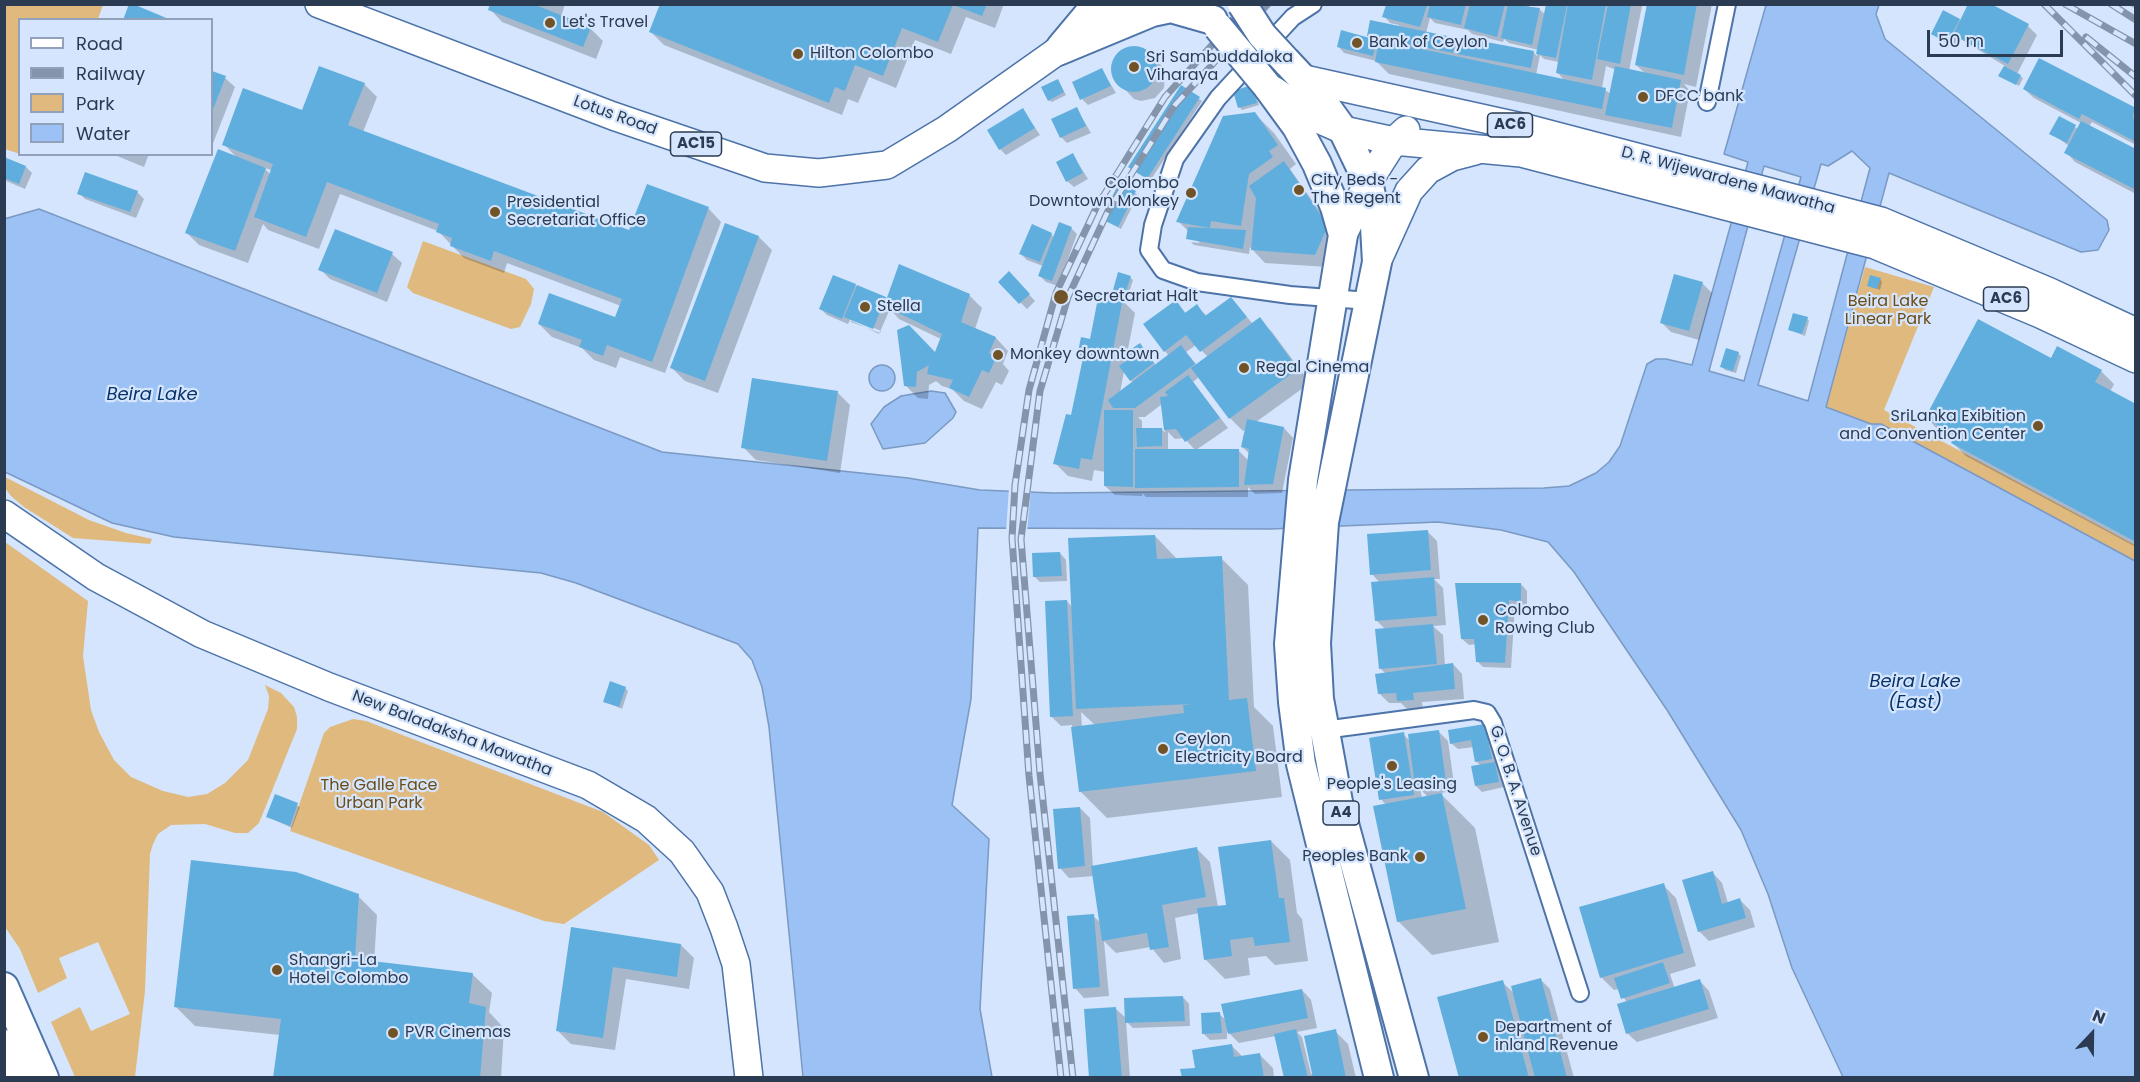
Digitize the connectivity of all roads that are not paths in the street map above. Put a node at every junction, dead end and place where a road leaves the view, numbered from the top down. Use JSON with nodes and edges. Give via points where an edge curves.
{"nodes":[{"id":1,"x":319,"y":4,"type":"edge"},
{"id":2,"x":1096,"y":4,"type":"edge"},
{"id":3,"x":1124,"y":4,"type":"edge"},
{"id":4,"x":1242,"y":4,"type":"edge"},
{"id":5,"x":1313,"y":4,"type":"edge"},
{"id":6,"x":1727,"y":4,"type":"edge"},
{"id":7,"x":1211,"y":17,"type":"edge"},
{"id":8,"x":1058,"y":51,"type":"junction"},
{"id":9,"x":1295,"y":70,"type":"junction"},
{"id":10,"x":1267,"y":86,"type":"junction"},
{"id":11,"x":1707,"y":102,"type":"dead end"},
{"id":12,"x":1429,"y":108,"type":"junction"},
{"id":13,"x":1343,"y":130,"type":"junction"},
{"id":14,"x":1394,"y":141,"type":"junction"},
{"id":15,"x":1488,"y":148,"type":"junction"},
{"id":16,"x":1368,"y":182,"type":"junction"},
{"id":17,"x":1712,"y":189,"type":"junction"},
{"id":18,"x":1878,"y":233,"type":"junction"},
{"id":19,"x":1343,"y":235,"type":"junction"},
{"id":20,"x":1377,"y":262,"type":"junction"},
{"id":21,"x":1334,"y":300,"type":"junction"},
{"id":22,"x":1369,"y":301,"type":"junction"},
{"id":23,"x":2136,"y":332,"type":"edge"},
{"id":24,"x":2136,"y":359,"type":"edge"},
{"id":25,"x":4,"y":514,"type":"edge"},
{"id":26,"x":1308,"y":541,"type":"junction"},
{"id":27,"x":1324,"y":730,"type":"junction"},
{"id":28,"x":4,"y":987,"type":"edge"},
{"id":29,"x":1580,"y":993,"type":"dead end"},
{"id":30,"x":4,"y":1044,"type":"edge"},
{"id":31,"x":18,"y":1077,"type":"edge"},
{"id":32,"x":44,"y":1077,"type":"edge"},
{"id":33,"x":749,"y":1077,"type":"edge"},
{"id":34,"x":1379,"y":1077,"type":"edge"},
{"id":35,"x":1414,"y":1077,"type":"edge"}],
"edges":[{"from":1,"to":8,"type":"main road","name":"Lotus Road","number":"AC15","via":[[613,116],[765,168],[801,172],[887,165],[947,129]]},
{"from":2,"to":8,"type":"highway"},
{"from":3,"to":8,"type":"main road","name":"Lotus Road","number":"AC15"},
{"from":4,"to":9,"type":"highway","bridge":true,"via":[[1262,35]]},
{"from":5,"to":21,"type":"street","via":[[1293,17],[1218,98],[1175,159],[1153,225],[1149,250],[1163,270],[1197,282]]},
{"from":6,"to":11,"type":"street"},
{"from":7,"to":8,"type":"highway","via":[[1171,8],[1152,12]]},
{"from":7,"to":10,"type":"highway","bridge":true},
{"from":9,"to":12,"type":"main road","name":"D. R. Wijewardene Mawatha","number":"AC6"},
{"from":9,"to":13,"type":"highway"},
{"from":10,"to":13,"type":"main road","name":"D. R. Wijewardene Mawatha","via":[[1311,116]]},
{"from":10,"to":19,"type":"highway","via":[[1297,127],[1317,164]]},
{"from":12,"to":14,"type":"main road"},
{"from":12,"to":17,"type":"main road","name":"D. R. Wijewardene Mawatha","number":"AC6","via":[[1526,128]]},
{"from":13,"to":14,"type":"main road","name":"D. R. Wijewardene Mawatha","number":"AC6"},
{"from":13,"to":16,"type":"highway"},
{"from":14,"to":15,"type":"main road","name":"D. R. Wijewardene Mawatha","number":"AC6"},
{"from":14,"to":16,"type":"main road"},
{"from":15,"to":17,"type":"main road","name":"D. R. Wijewardene Mawatha","number":"AC6"},
{"from":15,"to":20,"type":"main road","via":[[1452,157],[1428,170],[1409,191]]},
{"from":16,"to":19,"type":"main road"},
{"from":16,"to":20,"type":"highway"},
{"from":17,"to":18,"type":"main road","name":"D. R. Wijewardene Mawatha","number":"AC6"},
{"from":18,"to":23,"type":"main road","name":"D. R. Wijewardene Mawatha","number":"AC6","via":[[1938,243]]},
{"from":18,"to":24,"type":"main road","name":"D. R. Wijewardene Mawatha","number":"AC6"},
{"from":19,"to":21,"type":"highway","number":"A4"},
{"from":20,"to":22,"type":"highway","number":"A4"},
{"from":21,"to":22,"type":"street"},
{"from":21,"to":26,"type":"highway","number":"A4","via":[[1302,480]]},
{"from":22,"to":26,"type":"highway","number":"A4","via":[[1331,480]]},
{"from":25,"to":33,"type":"main road","name":"New Baladaksha Mawatha","via":[[96,577],[202,634],[329,687],[588,785],[646,819],[682,852],[710,892],[736,964]]},
{"from":26,"to":27,"type":"highway","number":"A4"},
{"from":26,"to":34,"type":"highway","number":"A4","via":[[1289,644],[1301,764]]},
{"from":27,"to":29,"type":"street","name":"G. O. B. A. Avenue","via":[[1474,710],[1487,713]]},
{"from":27,"to":35,"type":"highway","number":"A4","via":[[1338,802]]},
{"from":28,"to":32,"type":"highway"},
{"from":30,"to":31,"type":"highway"}]}
